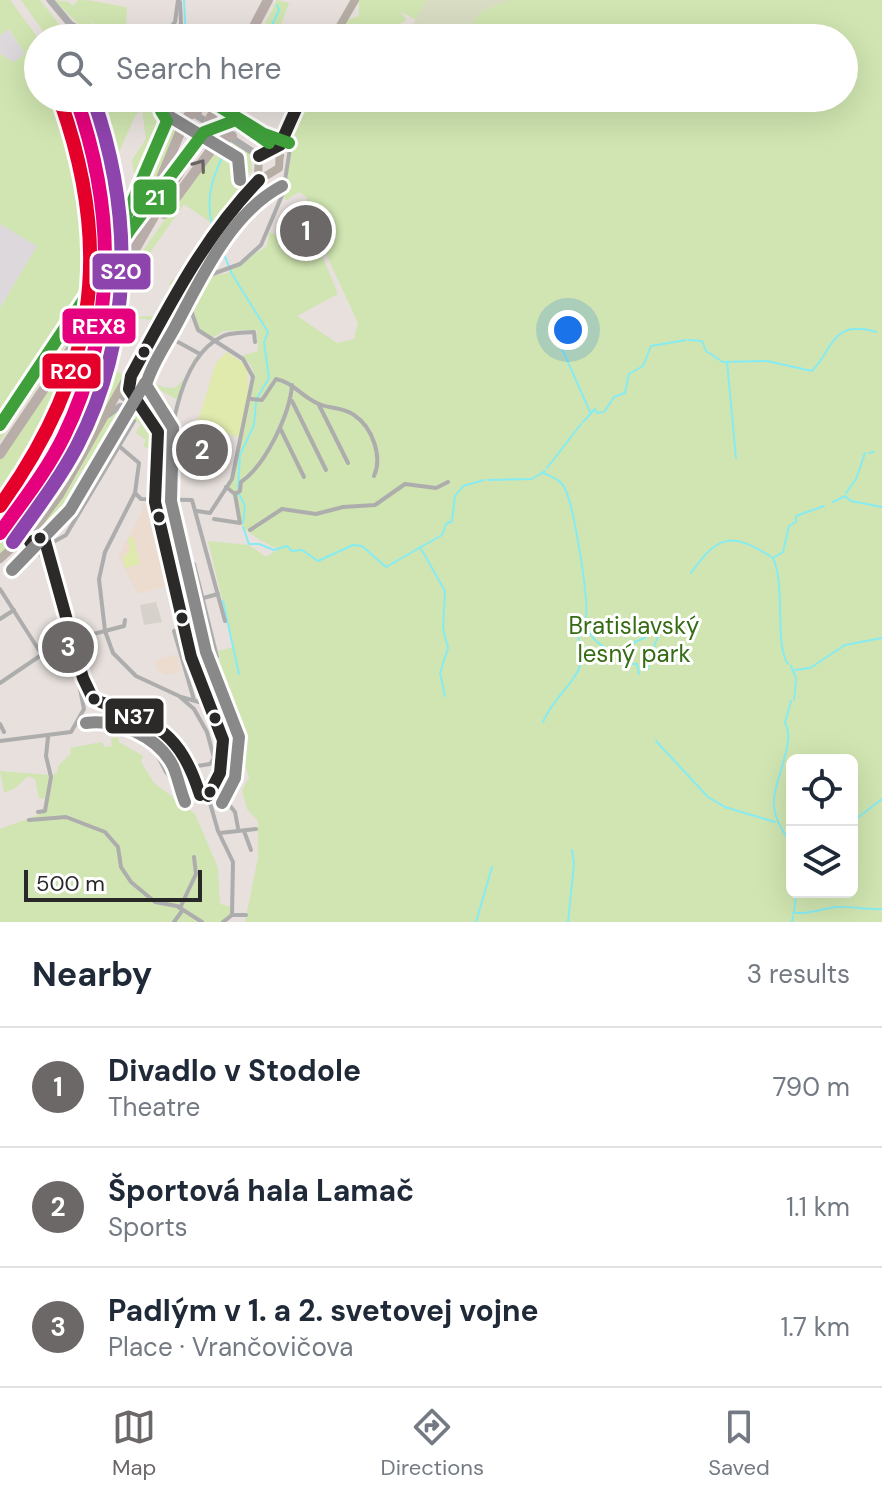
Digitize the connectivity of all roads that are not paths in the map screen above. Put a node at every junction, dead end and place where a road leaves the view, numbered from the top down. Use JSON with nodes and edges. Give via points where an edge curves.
{"nodes":[{"id":1,"x":48,"y":0,"type":"edge"},
{"id":2,"x":179,"y":0,"type":"edge"},
{"id":3,"x":270,"y":0,"type":"edge"},
{"id":4,"x":355,"y":0,"type":"edge"},
{"id":5,"x":67,"y":24,"type":"edge"},
{"id":6,"x":70,"y":24,"type":"edge"},
{"id":7,"x":173,"y":24,"type":"edge"},
{"id":8,"x":181,"y":24,"type":"edge"},
{"id":9,"x":258,"y":24,"type":"edge"},
{"id":10,"x":341,"y":24,"type":"edge"},
{"id":11,"x":183,"y":112,"type":"edge"},
{"id":12,"x":195,"y":112,"type":"edge"},
{"id":13,"x":213,"y":112,"type":"edge"},
{"id":14,"x":232,"y":112,"type":"edge"},
{"id":15,"x":295,"y":112,"type":"edge"},
{"id":16,"x":297,"y":112,"type":"edge"},
{"id":17,"x":203,"y":130,"type":"junction"},
{"id":18,"x":233,"y":135,"type":"junction"},
{"id":19,"x":287,"y":144,"type":"junction"},
{"id":20,"x":266,"y":153,"type":"junction"},
{"id":21,"x":263,"y":170,"type":"junction"},
{"id":22,"x":257,"y":179,"type":"junction"},
{"id":23,"x":143,"y":239,"type":"junction"},
{"id":24,"x":131,"y":250,"type":"junction"},
{"id":25,"x":184,"y":291,"type":"junction"},
{"id":26,"x":173,"y":294,"type":"junction"},
{"id":27,"x":104,"y":297,"type":"junction"},
{"id":28,"x":160,"y":329,"type":"junction"},
{"id":29,"x":215,"y":342,"type":"junction"},
{"id":30,"x":255,"y":342,"type":"dead end"},
{"id":31,"x":200,"y":354,"type":"junction"},
{"id":32,"x":64,"y":359,"type":"junction"},
{"id":33,"x":131,"y":376,"type":"junction"},
{"id":34,"x":292,"y":385,"type":"junction"},
{"id":35,"x":120,"y":395,"type":"junction"},
{"id":36,"x":250,"y":399,"type":"junction"},
{"id":37,"x":291,"y":399,"type":"junction"},
{"id":38,"x":319,"y":405,"type":"junction"},
{"id":39,"x":142,"y":410,"type":"junction"},
{"id":40,"x":108,"y":415,"type":"junction"},
{"id":41,"x":134,"y":421,"type":"dead end"},
{"id":42,"x":280,"y":428,"type":"junction"},
{"id":43,"x":0,"y":446,"type":"edge"},
{"id":44,"x":119,"y":446,"type":"junction"},
{"id":45,"x":0,"y":454,"type":"edge"},
{"id":46,"x":348,"y":463,"type":"dead end"},
{"id":47,"x":326,"y":470,"type":"dead end"},
{"id":48,"x":374,"y":476,"type":"dead end"},
{"id":49,"x":304,"y":477,"type":"dead end"},
{"id":50,"x":448,"y":482,"type":"dead end"},
{"id":51,"x":226,"y":487,"type":"junction"},
{"id":52,"x":135,"y":493,"type":"junction"},
{"id":53,"x":237,"y":493,"type":"junction"},
{"id":54,"x":154,"y":496,"type":"junction"},
{"id":55,"x":171,"y":497,"type":"junction"},
{"id":56,"x":141,"y":499,"type":"junction"},
{"id":57,"x":129,"y":506,"type":"junction"},
{"id":58,"x":197,"y":511,"type":"junction"},
{"id":59,"x":214,"y":519,"type":"dead end"},
{"id":60,"x":250,"y":530,"type":"dead end"},
{"id":61,"x":27,"y":539,"type":"junction"},
{"id":62,"x":46,"y":546,"type":"junction"},
{"id":63,"x":0,"y":559,"type":"edge"},
{"id":64,"x":194,"y":564,"type":"dead end"},
{"id":65,"x":0,"y":589,"type":"edge"},
{"id":66,"x":218,"y":594,"type":"junction"},
{"id":67,"x":202,"y":599,"type":"junction"},
{"id":68,"x":178,"y":605,"type":"junction"},
{"id":69,"x":14,"y":610,"type":"junction"},
{"id":70,"x":0,"y":619,"type":"edge"},
{"id":71,"x":125,"y":620,"type":"dead end"},
{"id":72,"x":225,"y":621,"type":"dead end"},
{"id":73,"x":184,"y":628,"type":"junction"},
{"id":74,"x":105,"y":631,"type":"junction"},
{"id":75,"x":72,"y":639,"type":"junction"},
{"id":76,"x":43,"y":655,"type":"junction"},
{"id":77,"x":191,"y":657,"type":"junction"},
{"id":78,"x":200,"y":663,"type":"junction"},
{"id":79,"x":0,"y":683,"type":"edge"},
{"id":80,"x":179,"y":696,"type":"junction"},
{"id":81,"x":96,"y":701,"type":"junction"},
{"id":82,"x":200,"y":701,"type":"junction"},
{"id":83,"x":84,"y":705,"type":"junction"},
{"id":84,"x":194,"y":709,"type":"junction"},
{"id":85,"x":118,"y":712,"type":"junction"},
{"id":86,"x":0,"y":724,"type":"edge"},
{"id":87,"x":4,"y":732,"type":"dead end"},
{"id":88,"x":163,"y":733,"type":"junction"},
{"id":89,"x":147,"y":735,"type":"junction"},
{"id":90,"x":48,"y":739,"type":"junction"},
{"id":91,"x":0,"y":741,"type":"edge"},
{"id":92,"x":176,"y":753,"type":"dead end"},
{"id":93,"x":191,"y":766,"type":"junction"},
{"id":94,"x":220,"y":773,"type":"junction"},
{"id":95,"x":170,"y":774,"type":"junction"},
{"id":96,"x":232,"y":775,"type":"junction"},
{"id":97,"x":234,"y":782,"type":"dead end"},
{"id":98,"x":204,"y":796,"type":"junction"},
{"id":99,"x":222,"y":796,"type":"dead end"},
{"id":100,"x":238,"y":828,"type":"junction"},
{"id":101,"x":256,"y":829,"type":"dead end"},
{"id":102,"x":244,"y":831,"type":"junction"},
{"id":103,"x":219,"y":834,"type":"junction"},
{"id":104,"x":251,"y":850,"type":"dead end"},
{"id":105,"x":194,"y":857,"type":"dead end"},
{"id":106,"x":181,"y":909,"type":"junction"},
{"id":107,"x":246,"y":915,"type":"dead end"},
{"id":108,"x":231,"y":919,"type":"edge"},
{"id":109,"x":174,"y":922,"type":"edge"},
{"id":110,"x":202,"y":922,"type":"edge"},
{"id":111,"x":223,"y":922,"type":"edge"}],
"edges":[{"from":1,"to":5,"type":"main road"},
{"from":1,"to":6,"type":"main road"},
{"from":2,"to":7,"type":"street"},
{"from":2,"to":8,"type":"street"},
{"from":3,"to":9,"type":"highway"},
{"from":4,"to":10,"type":"main road"},
{"from":11,"to":24,"type":"highway","via":[[184,123]]},
{"from":12,"to":18,"type":"main road"},
{"from":13,"to":17,"type":"highway"},
{"from":14,"to":18,"type":"highway"},
{"from":15,"to":20,"type":"main road","via":[[280,145]]},
{"from":16,"to":19,"type":"main road"},
{"from":17,"to":23,"type":"highway"},
{"from":17,"to":24,"type":"highway"},
{"from":18,"to":20,"type":"main road"},
{"from":18,"to":20,"type":"main road"},
{"from":23,"to":18,"type":"highway","one_way":true,"via":[[217,142]]},
{"from":19,"to":20,"type":"main road"},
{"from":19,"to":22,"type":"main road","via":[[282,171]]},
{"from":19,"to":25,"type":"street","via":[[283,193],[254,254]]},
{"from":20,"to":21,"type":"main road"},
{"from":20,"to":21,"type":"main road","via":[[279,169]]},
{"from":20,"to":22,"type":"main road"},
{"from":21,"to":22,"type":"main road"},
{"from":22,"to":26,"type":"main road"},
{"from":23,"to":27,"type":"highway"},
{"from":24,"to":27,"type":"highway"},
{"from":25,"to":26,"type":"street"},
{"from":25,"to":29,"type":"street","via":[[198,330]]},
{"from":26,"to":28,"type":"main road"},
{"from":27,"to":32,"type":"highway"},
{"from":28,"to":31,"type":"street"},
{"from":28,"to":33,"type":"main road"},
{"from":29,"to":30,"type":"street","via":[[224,335],[254,332]]},
{"from":29,"to":31,"type":"street"},
{"from":29,"to":36,"type":"street","via":[[249,364]]},
{"from":31,"to":55,"type":"street","via":[[172,430]]},
{"from":32,"to":43,"type":"highway"},
{"from":32,"to":45,"type":"highway"},
{"from":33,"to":35,"type":"main road"},
{"from":33,"to":39,"type":"street","via":[[129,392]]},
{"from":34,"to":36,"type":"street","via":[[276,379],[262,400]]},
{"from":34,"to":37,"type":"street"},
{"from":34,"to":38,"type":"street"},
{"from":35,"to":39,"type":"street"},
{"from":35,"to":40,"type":"main road"},
{"from":36,"to":51,"type":"street"},
{"from":37,"to":42,"type":"street"},
{"from":37,"to":47,"type":"street"},
{"from":38,"to":46,"type":"street"},
{"from":38,"to":48,"type":"street","via":[[354,414],[366,426],[378,460]]},
{"from":39,"to":40,"type":"street","via":[[124,405]]},
{"from":39,"to":54,"type":"street","via":[[159,436]]},
{"from":40,"to":61,"type":"main road"},
{"from":41,"to":44,"type":"street"},
{"from":42,"to":49,"type":"street"},
{"from":42,"to":53,"type":"street"},
{"from":44,"to":52,"type":"street","via":[[139,463]]},
{"from":44,"to":62,"type":"street","via":[[64,538]]},
{"from":50,"to":60,"type":"street","via":[[436,488],[405,484],[383,501],[316,514],[282,509]]},
{"from":51,"to":53,"type":"street"},
{"from":51,"to":58,"type":"street","via":[[209,514]]},
{"from":52,"to":56,"type":"street"},
{"from":52,"to":57,"type":"street"},
{"from":53,"to":59,"type":"street","via":[[240,523]]},
{"from":54,"to":55,"type":"street"},
{"from":54,"to":56,"type":"street"},
{"from":54,"to":68,"type":"street"},
{"from":55,"to":58,"type":"street","via":[[192,500]]},
{"from":56,"to":57,"type":"street"},
{"from":57,"to":74,"type":"street","via":[[105,552],[99,579]]},
{"from":58,"to":66,"type":"street"},
{"from":61,"to":62,"type":"street","via":[[42,538]]},
{"from":61,"to":63,"type":"main road"},
{"from":61,"to":75,"type":"street","via":[[45,560]]},
{"from":62,"to":75,"type":"street"},
{"from":64,"to":67,"type":"street"},
{"from":65,"to":69,"type":"street"},
{"from":66,"to":67,"type":"street"},
{"from":66,"to":72,"type":"street"},
{"from":67,"to":68,"type":"street"},
{"from":67,"to":78,"type":"street","via":[[217,657]]},
{"from":68,"to":73,"type":"street"},
{"from":69,"to":70,"type":"street"},
{"from":69,"to":76,"type":"street"},
{"from":71,"to":74,"type":"street","via":[[124,626]]},
{"from":73,"to":77,"type":"street"},
{"from":73,"to":82,"type":"street","via":[[174,631]]},
{"from":74,"to":75,"type":"street"},
{"from":74,"to":80,"type":"street","via":[[113,653],[136,676]]},
{"from":75,"to":76,"type":"street"},
{"from":75,"to":81,"type":"street"},
{"from":75,"to":83,"type":"street"},
{"from":76,"to":79,"type":"street"},
{"from":77,"to":78,"type":"street","via":[[196,655]]},
{"from":77,"to":82,"type":"street"},
{"from":78,"to":96,"type":"street","via":[[228,740]]},
{"from":80,"to":82,"type":"street"},
{"from":80,"to":84,"type":"street"},
{"from":81,"to":83,"type":"street"},
{"from":81,"to":85,"type":"street"},
{"from":82,"to":84,"type":"street"},
{"from":82,"to":94,"type":"street","via":[[222,747]]},
{"from":83,"to":85,"type":"street","via":[[81,726]]},
{"from":83,"to":90,"type":"street","via":[[73,730]]},
{"from":84,"to":93,"type":"street","via":[[214,758],[210,764]]},
{"from":85,"to":88,"type":"street","via":[[144,719]]},
{"from":85,"to":89,"type":"street"},
{"from":86,"to":87,"type":"street"},
{"from":88,"to":89,"type":"street"},
{"from":88,"to":92,"type":"street"},
{"from":88,"to":93,"type":"street","via":[[181,748]]},
{"from":89,"to":95,"type":"street"},
{"from":90,"to":91,"type":"street"},
{"from":90,"to":106,"type":"street","via":[[51,781],[45,811],[32,820],[66,817],[112,837],[131,882],[155,902]]},
{"from":93,"to":95,"type":"street"},
{"from":93,"to":98,"type":"street"},
{"from":94,"to":96,"type":"street"},
{"from":94,"to":98,"type":"street"},
{"from":95,"to":98,"type":"street","via":[[188,797]]},
{"from":96,"to":97,"type":"street"},
{"from":98,"to":103,"type":"street"},
{"from":99,"to":100,"type":"street","via":[[235,812]]},
{"from":100,"to":102,"type":"street"},
{"from":100,"to":103,"type":"street"},
{"from":101,"to":102,"type":"street"},
{"from":102,"to":104,"type":"street"},
{"from":103,"to":108,"type":"street","via":[[233,862]]},
{"from":105,"to":106,"type":"street","via":[[196,874]]},
{"from":106,"to":109,"type":"street"},
{"from":106,"to":110,"type":"street"},
{"from":107,"to":108,"type":"street"},
{"from":108,"to":111,"type":"street"}]}
